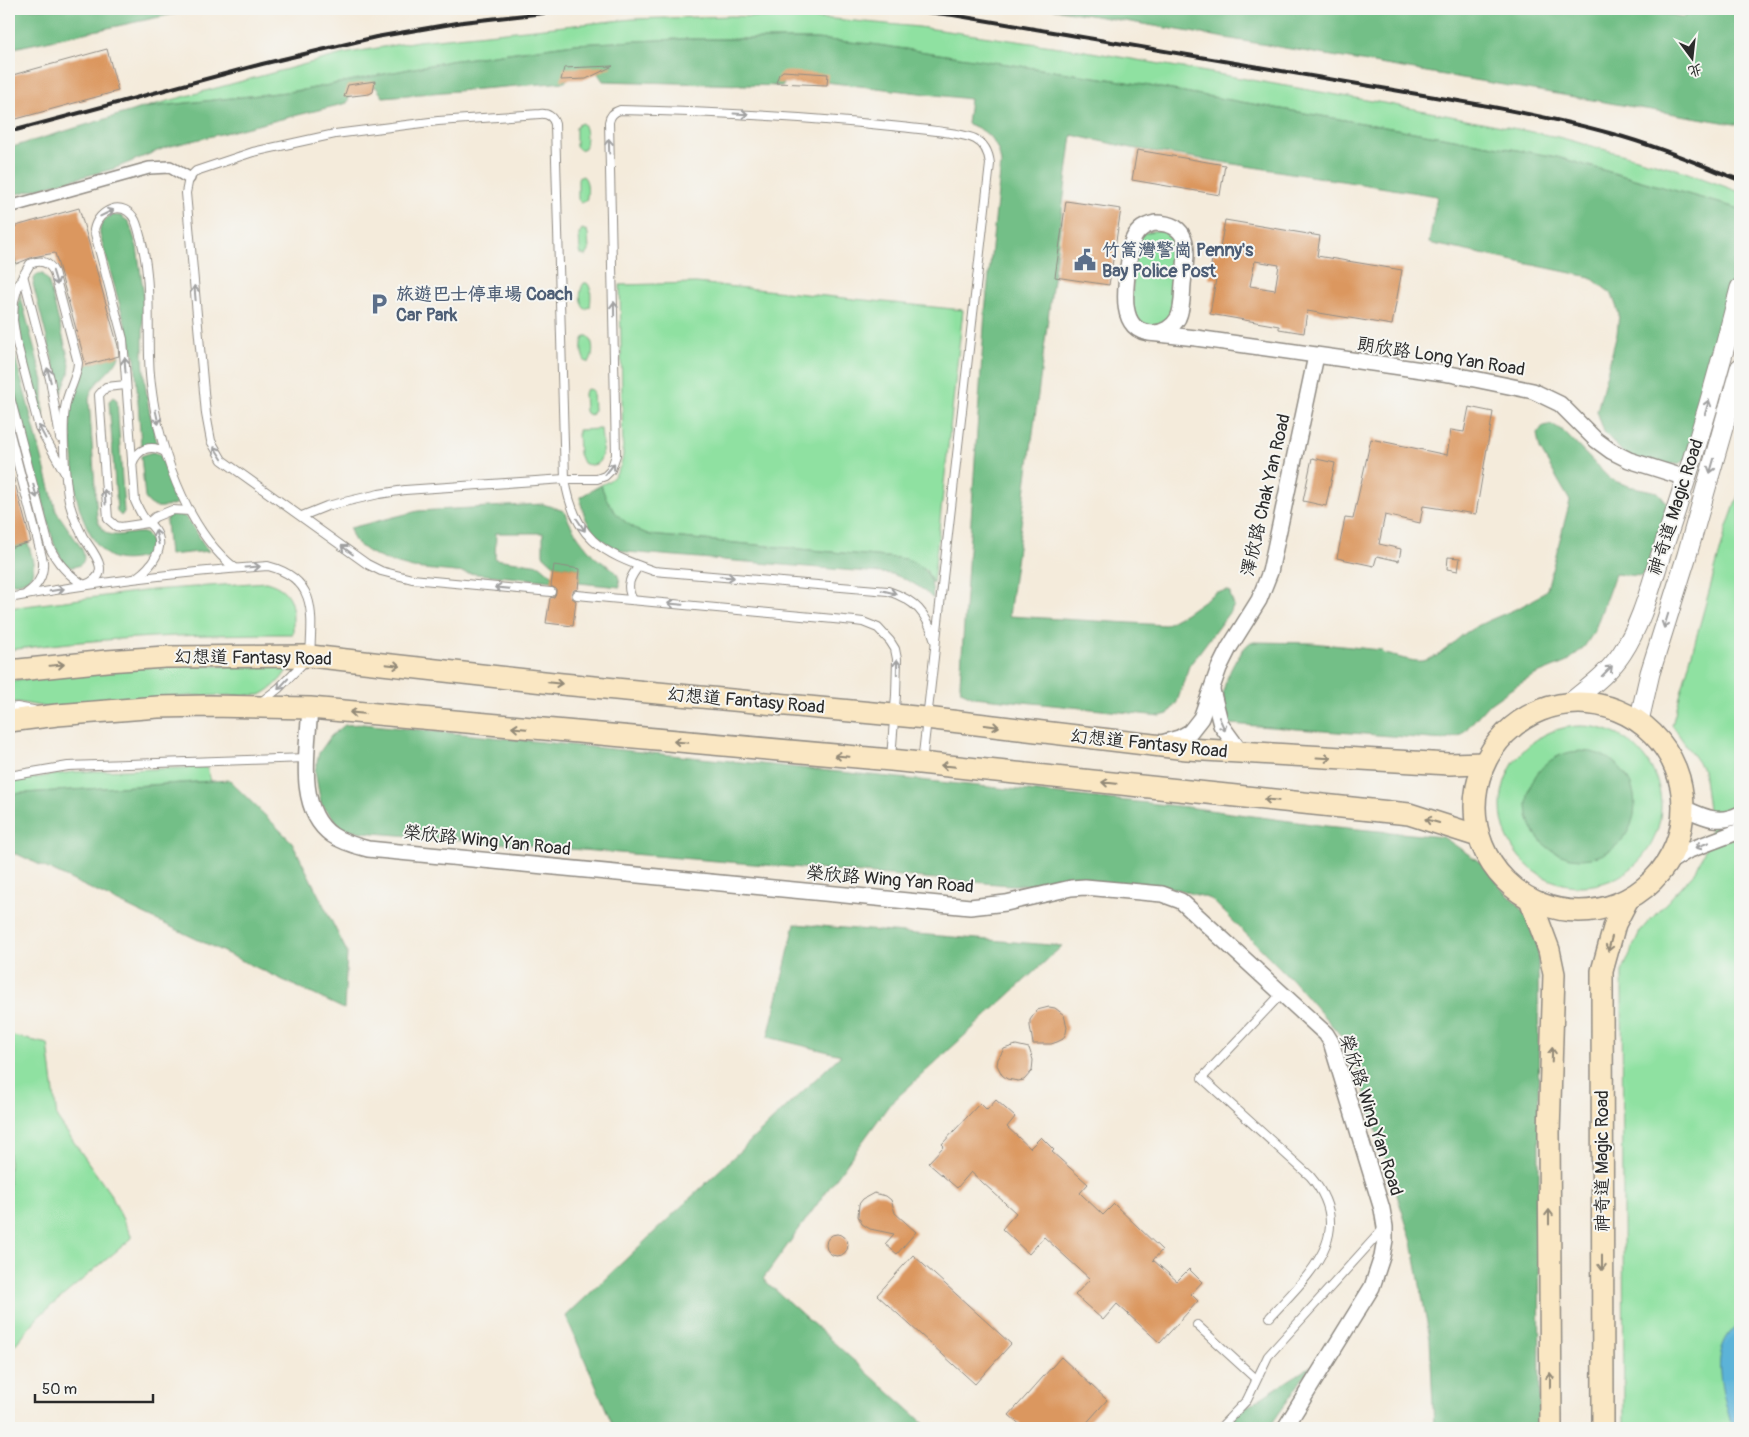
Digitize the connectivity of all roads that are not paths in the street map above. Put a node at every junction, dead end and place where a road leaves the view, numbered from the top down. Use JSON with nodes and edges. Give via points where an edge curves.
{"nodes":[{"id":1,"x":189,"y":178,"type":"junction"},
{"id":2,"x":9,"y":207,"type":"edge"},
{"id":3,"x":23,"y":275,"type":"junction"},
{"id":4,"x":1740,"y":288,"type":"edge"},
{"id":5,"x":1181,"y":307,"type":"junction"},
{"id":6,"x":1149,"y":333,"type":"junction"},
{"id":7,"x":1196,"y":338,"type":"junction"},
{"id":8,"x":1316,"y":356,"type":"junction"},
{"id":9,"x":1740,"y":368,"type":"edge"},
{"id":10,"x":126,"y":384,"type":"junction"},
{"id":11,"x":9,"y":393,"type":"edge"},
{"id":12,"x":9,"y":430,"type":"edge"},
{"id":13,"x":166,"y":452,"type":"junction"},
{"id":14,"x":132,"y":464,"type":"junction"},
{"id":15,"x":66,"y":474,"type":"junction"},
{"id":16,"x":1686,"y":478,"type":"junction"},
{"id":17,"x":565,"y":479,"type":"junction"},
{"id":18,"x":190,"y":511,"type":"junction"},
{"id":19,"x":302,"y":516,"type":"junction"},
{"id":20,"x":148,"y":523,"type":"junction"},
{"id":21,"x":639,"y":566,"type":"junction"},
{"id":22,"x":235,"y":568,"type":"junction"},
{"id":23,"x":137,"y":577,"type":"junction"},
{"id":24,"x":84,"y":585,"type":"junction"},
{"id":25,"x":551,"y":592,"type":"dead end"},
{"id":26,"x":577,"y":595,"type":"dead end"},
{"id":27,"x":21,"y":596,"type":"junction"},
{"id":28,"x":9,"y":598,"type":"edge"},
{"id":29,"x":633,"y":600,"type":"junction"},
{"id":30,"x":934,"y":642,"type":"junction"},
{"id":31,"x":310,"y":656,"type":"junction"},
{"id":32,"x":9,"y":671,"type":"edge"},
{"id":33,"x":1212,"y":690,"type":"junction"},
{"id":34,"x":1570,"y":703,"type":"junction"},
{"id":35,"x":251,"y":706,"type":"junction"},
{"id":36,"x":9,"y":708,"type":"edge"},
{"id":37,"x":310,"y":708,"type":"junction"},
{"id":38,"x":57,"y":715,"type":"junction"},
{"id":39,"x":895,"y":715,"type":"junction"},
{"id":40,"x":926,"y":718,"type":"junction"},
{"id":41,"x":9,"y":721,"type":"edge"},
{"id":42,"x":1639,"y":721,"type":"junction"},
{"id":43,"x":1153,"y":745,"type":"junction"},
{"id":44,"x":1242,"y":754,"type":"junction"},
{"id":45,"x":307,"y":758,"type":"junction"},
{"id":46,"x":891,"y":760,"type":"junction"},
{"id":47,"x":1484,"y":763,"type":"junction"},
{"id":48,"x":922,"y":764,"type":"junction"},
{"id":49,"x":9,"y":776,"type":"edge"},
{"id":50,"x":1684,"y":808,"type":"junction"},
{"id":51,"x":1740,"y":814,"type":"edge"},
{"id":52,"x":1740,"y":831,"type":"edge"},
{"id":53,"x":1478,"y":836,"type":"junction"},
{"id":54,"x":1666,"y":864,"type":"junction"},
{"id":55,"x":1530,"y":899,"type":"junction"},
{"id":56,"x":1628,"y":899,"type":"junction"},
{"id":57,"x":1282,"y":992,"type":"junction"},
{"id":58,"x":1385,"y":1226,"type":"junction"},
{"id":59,"x":1270,"y":1317,"type":"dead end"},
{"id":60,"x":1197,"y":1325,"type":"dead end"},
{"id":61,"x":1256,"y":1379,"type":"junction"},
{"id":62,"x":1220,"y":1428,"type":"edge"},
{"id":63,"x":1285,"y":1428,"type":"edge"},
{"id":64,"x":1551,"y":1428,"type":"edge"},
{"id":65,"x":1603,"y":1428,"type":"edge"}],
"edges":[{"from":1,"to":2,"type":"street","via":[[170,167],[149,168]]},
{"from":1,"to":17,"type":"lane","via":[[200,169],[253,152],[336,134],[489,116],[544,114],[552,117],[555,124]]},
{"from":19,"to":1,"type":"lane","one_way":true,"via":[[228,466],[211,441],[186,193]]},
{"from":15,"to":3,"type":"lane","one_way":true,"via":[[50,379]]},
{"from":15,"to":3,"type":"lane","one_way":true,"via":[[39,427],[16,340],[14,301]]},
{"from":3,"to":15,"type":"lane","one_way":true,"via":[[35,262],[41,261],[52,267],[76,356],[78,370],[64,412]]},
{"from":16,"to":4,"type":"street","name":"神奇道 Magic Road","one_way":true},
{"from":5,"to":6,"type":"street","via":[[1178,318],[1170,327]]},
{"from":5,"to":6,"type":"street","via":[[1187,250],[1184,237],[1164,223],[1147,225],[1137,232],[1131,245],[1125,305],[1130,321]]},
{"from":5,"to":7,"type":"street","via":[[1183,322]]},
{"from":6,"to":7,"type":"street","name":"朗欣路 Long Yan Road"},
{"from":7,"to":8,"type":"street","name":"朗欣路 Long Yan Road"},
{"from":8,"to":16,"type":"street","name":"朗欣路 Long Yan Road","via":[[1450,374],[1533,391],[1560,404],[1611,451],[1628,460]]},
{"from":8,"to":33,"type":"street","name":"澤欣路 Chak Yan Road","via":[[1270,572],[1259,600],[1219,668]]},
{"from":9,"to":42,"type":"street","name":"神奇道 Magic Road","one_way":true,"via":[[1650,673]]},
{"from":10,"to":13,"type":"lane","one_way":true,"via":[[123,339],[94,230],[104,212],[117,209],[134,218],[142,246],[149,289],[151,382]]},
{"from":10,"to":14,"type":"lane"},
{"from":20,"to":10,"type":"lane","one_way":true,"via":[[116,526],[106,515],[99,395],[106,387]]},
{"from":11,"to":24,"type":"lane","one_way":true,"via":[[49,546],[66,572]]},
{"from":12,"to":27,"type":"lane","via":[[43,561],[39,583]]},
{"from":13,"to":14,"type":"lane","via":[[148,448],[138,453]]},
{"from":13,"to":18,"type":"lane"},
{"from":14,"to":20,"type":"lane","via":[[135,501]]},
{"from":15,"to":24,"type":"lane","via":[[74,518],[100,566],[94,580]]},
{"from":34,"to":16,"type":"street","name":"神奇道 Magic Road","one_way":true,"via":[[1611,667],[1629,642]]},
{"from":17,"to":19,"type":"lane","via":[[379,494],[352,499]]},
{"from":17,"to":21,"type":"lane","one_way":true,"via":[[571,505],[582,528],[607,552]]},
{"from":17,"to":30,"type":"lane","one_way":true,"via":[[605,476],[611,470],[616,455],[609,122],[612,114],[624,110],[785,116],[911,128],[976,139],[987,152],[990,164]]},
{"from":18,"to":20,"type":"lane","via":[[172,510]]},
{"from":18,"to":22,"type":"lane","via":[[211,546]]},
{"from":25,"to":19,"type":"lane","one_way":true,"via":[[396,576],[367,564]]},
{"from":23,"to":20,"type":"lane","one_way":true,"via":[[158,554],[158,535]]},
{"from":21,"to":29,"type":"lane","via":[[629,582]]},
{"from":21,"to":30,"type":"lane","one_way":true,"via":[[654,571],[888,590],[919,609],[931,627]]},
{"from":22,"to":23,"type":"lane"},
{"from":22,"to":31,"type":"lane","one_way":true,"via":[[268,566],[287,573],[301,585],[312,612]]},
{"from":23,"to":24,"type":"lane"},
{"from":27,"to":24,"type":"lane","one_way":true},
{"from":26,"to":29,"type":"lane"},
{"from":27,"to":28,"type":"lane"},
{"from":39,"to":29,"type":"lane","one_way":true,"via":[[895,650],[884,634],[871,624]]},
{"from":30,"to":40,"type":"lane"},
{"from":32,"to":31,"type":"main road","name":"幻想道 Fantasy Road","one_way":true,"via":[[107,660],[222,655]]},
{"from":31,"to":35,"type":"lane","one_way":true,"via":[[273,694]]},
{"from":31,"to":39,"type":"main road","name":"幻想道 Fantasy Road","one_way":true,"via":[[562,684]]},
{"from":33,"to":43,"type":"street","name":"澤欣路 Chak Yan Road","via":[[1201,718],[1190,732]]},
{"from":33,"to":44,"type":"street","one_way":true,"via":[[1221,725]]},
{"from":34,"to":42,"type":"main road","via":[[1594,704],[1617,710]]},
{"from":34,"to":47,"type":"main road","via":[[1545,708],[1523,719],[1504,734]]},
{"from":35,"to":37,"type":"main road"},
{"from":35,"to":38,"type":"main road","via":[[158,707]]},
{"from":36,"to":38,"type":"lane"},
{"from":37,"to":45,"type":"street","name":"榮欣路 Wing Yan Road"},
{"from":46,"to":37,"type":"main road","one_way":true},
{"from":38,"to":41,"type":"main road"},
{"from":39,"to":40,"type":"main road","name":"幻想道 Fantasy Road"},
{"from":39,"to":46,"type":"lane"},
{"from":40,"to":43,"type":"main road","name":"幻想道 Fantasy Road","one_way":true},
{"from":40,"to":48,"type":"lane"},
{"from":42,"to":50,"type":"main road","via":[[1660,741],[1675,766]]},
{"from":43,"to":44,"type":"main road","name":"幻想道 Fantasy Road"},
{"from":44,"to":47,"type":"main road","name":"幻想道 Fantasy Road","one_way":true},
{"from":45,"to":49,"type":"lane","via":[[68,766]]},
{"from":45,"to":57,"type":"street","name":"榮欣路 Wing Yan Road","via":[[306,783],[319,820],[332,835],[353,845],[970,907],[1085,887],[1162,894],[1181,900]]},
{"from":46,"to":48,"type":"main road"},
{"from":47,"to":53,"type":"main road","via":[[1476,784],[1474,816]]},
{"from":53,"to":48,"type":"main road","one_way":true,"via":[[1409,814]]},
{"from":50,"to":51,"type":"street","via":[[1720,820]]},
{"from":50,"to":54,"type":"main road","via":[[1677,842]]},
{"from":52,"to":54,"type":"street","one_way":true,"via":[[1687,851]]},
{"from":53,"to":55,"type":"main road","via":[[1496,871]]},
{"from":54,"to":56,"type":"main road","via":[[1653,880]]},
{"from":55,"to":56,"type":"main road","via":[[1563,910],[1588,911]]},
{"from":64,"to":55,"type":"main road","one_way":true,"via":[[1549,1133],[1554,974],[1549,950]]},
{"from":56,"to":65,"type":"main road","name":"神奇道 Magic Road","one_way":true,"via":[[1615,924],[1602,971]]},
{"from":57,"to":58,"type":"street","name":"榮欣路 Wing Yan Road","via":[[1320,1027],[1331,1042]]},
{"from":57,"to":59,"type":"lane","via":[[1202,1078],[1310,1176],[1328,1208],[1330,1227],[1322,1256]]},
{"from":58,"to":61,"type":"lane","via":[[1268,1356]]},
{"from":58,"to":63,"type":"street","name":"榮欣路 Wing Yan Road","via":[[1382,1257],[1372,1287]]},
{"from":60,"to":61,"type":"lane"},
{"from":61,"to":62,"type":"lane","via":[[1247,1400]]}]}
